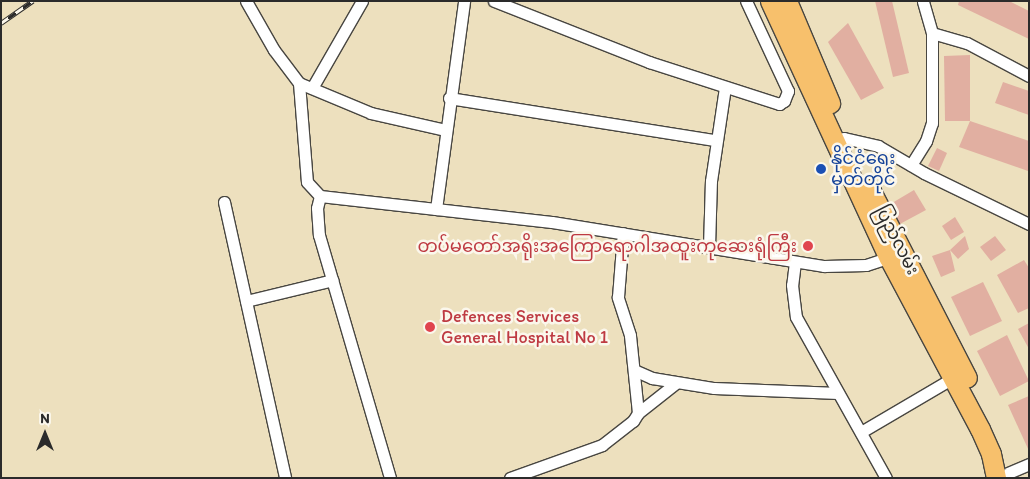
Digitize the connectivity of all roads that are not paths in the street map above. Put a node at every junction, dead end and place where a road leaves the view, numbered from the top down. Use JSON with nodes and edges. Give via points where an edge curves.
{"nodes":[{"id":1,"x":246,"y":1,"type":"edge"},
{"id":2,"x":362,"y":1,"type":"edge"},
{"id":3,"x":464,"y":1,"type":"edge"},
{"id":4,"x":494,"y":1,"type":"edge"},
{"id":5,"x":746,"y":1,"type":"edge"},
{"id":6,"x":770,"y":1,"type":"edge"},
{"id":7,"x":787,"y":1,"type":"edge"},
{"id":8,"x":923,"y":1,"type":"edge"},
{"id":9,"x":932,"y":33,"type":"junction"},
{"id":10,"x":1029,"y":76,"type":"edge"},
{"id":11,"x":299,"y":83,"type":"junction"},
{"id":12,"x":725,"y":86,"type":"junction"},
{"id":13,"x":312,"y":88,"type":"junction"},
{"id":14,"x":449,"y":98,"type":"junction"},
{"id":15,"x":445,"y":130,"type":"junction"},
{"id":16,"x":715,"y":140,"type":"junction"},
{"id":17,"x":840,"y":140,"type":"junction"},
{"id":18,"x":911,"y":165,"type":"junction"},
{"id":19,"x":320,"y":196,"type":"junction"},
{"id":20,"x":224,"y":202,"type":"dead end"},
{"id":21,"x":436,"y":209,"type":"junction"},
{"id":22,"x":1029,"y":224,"type":"edge"},
{"id":23,"x":622,"y":234,"type":"junction"},
{"id":24,"x":709,"y":248,"type":"junction"},
{"id":25,"x":896,"y":255,"type":"junction"},
{"id":26,"x":796,"y":262,"type":"junction"},
{"id":27,"x":333,"y":280,"type":"junction"},
{"id":28,"x":246,"y":301,"type":"junction"},
{"id":29,"x":634,"y":370,"type":"junction"},
{"id":30,"x":953,"y":378,"type":"junction"},
{"id":31,"x":676,"y":383,"type":"junction"},
{"id":32,"x":838,"y":393,"type":"junction"},
{"id":33,"x":638,"y":413,"type":"junction"},
{"id":34,"x":861,"y":432,"type":"junction"},
{"id":35,"x":1029,"y":464,"type":"edge"},
{"id":36,"x":1004,"y":476,"type":"edge"},
{"id":37,"x":285,"y":478,"type":"edge"},
{"id":38,"x":390,"y":478,"type":"edge"},
{"id":39,"x":510,"y":478,"type":"edge"},
{"id":40,"x":886,"y":478,"type":"edge"}],
"edges":[{"from":1,"to":11,"type":"street","via":[[274,50]]},
{"from":2,"to":13,"type":"street"},
{"from":3,"to":14,"type":"street"},
{"from":4,"to":12,"type":"street","via":[[649,62]]},
{"from":5,"to":12,"type":"street","via":[[788,91],[787,97],[779,104],[770,104]]},
{"from":6,"to":17,"type":"highway"},
{"from":7,"to":17,"type":"highway"},
{"from":8,"to":9,"type":"street"},
{"from":9,"to":10,"type":"street","via":[[968,44]]},
{"from":9,"to":18,"type":"street","via":[[932,123],[926,141]]},
{"from":11,"to":13,"type":"street"},
{"from":11,"to":19,"type":"street","via":[[307,182]]},
{"from":12,"to":16,"type":"street"},
{"from":13,"to":15,"type":"street","via":[[370,113]]},
{"from":14,"to":15,"type":"street"},
{"from":14,"to":16,"type":"street"},
{"from":15,"to":21,"type":"street"},
{"from":16,"to":24,"type":"street"},
{"from":17,"to":18,"type":"street","via":[[878,146]]},
{"from":17,"to":25,"type":"highway"},
{"from":18,"to":22,"type":"street"},
{"from":19,"to":21,"type":"street"},
{"from":19,"to":27,"type":"street","via":[[319,235]]},
{"from":20,"to":28,"type":"street"},
{"from":21,"to":23,"type":"street"},
{"from":23,"to":24,"type":"street"},
{"from":23,"to":29,"type":"street","via":[[618,297],[630,334]]},
{"from":24,"to":26,"type":"street"},
{"from":25,"to":26,"type":"street","via":[[866,265],[844,267]]},
{"from":25,"to":30,"type":"highway"},
{"from":25,"to":36,"type":"highway","name":"ပြည်လမ်း","via":[[992,424]]},
{"from":26,"to":32,"type":"street","via":[[792,285],[796,317]]},
{"from":27,"to":28,"type":"street"},
{"from":27,"to":38,"type":"street"},
{"from":28,"to":37,"type":"street"},
{"from":29,"to":31,"type":"street"},
{"from":29,"to":33,"type":"street"},
{"from":30,"to":34,"type":"street"},
{"from":30,"to":36,"type":"highway"},
{"from":31,"to":32,"type":"street","via":[[765,392]]},
{"from":31,"to":33,"type":"street"},
{"from":32,"to":34,"type":"street"},
{"from":33,"to":39,"type":"street","via":[[634,421],[602,445]]},
{"from":34,"to":40,"type":"street"},
{"from":35,"to":36,"type":"street"}]}
